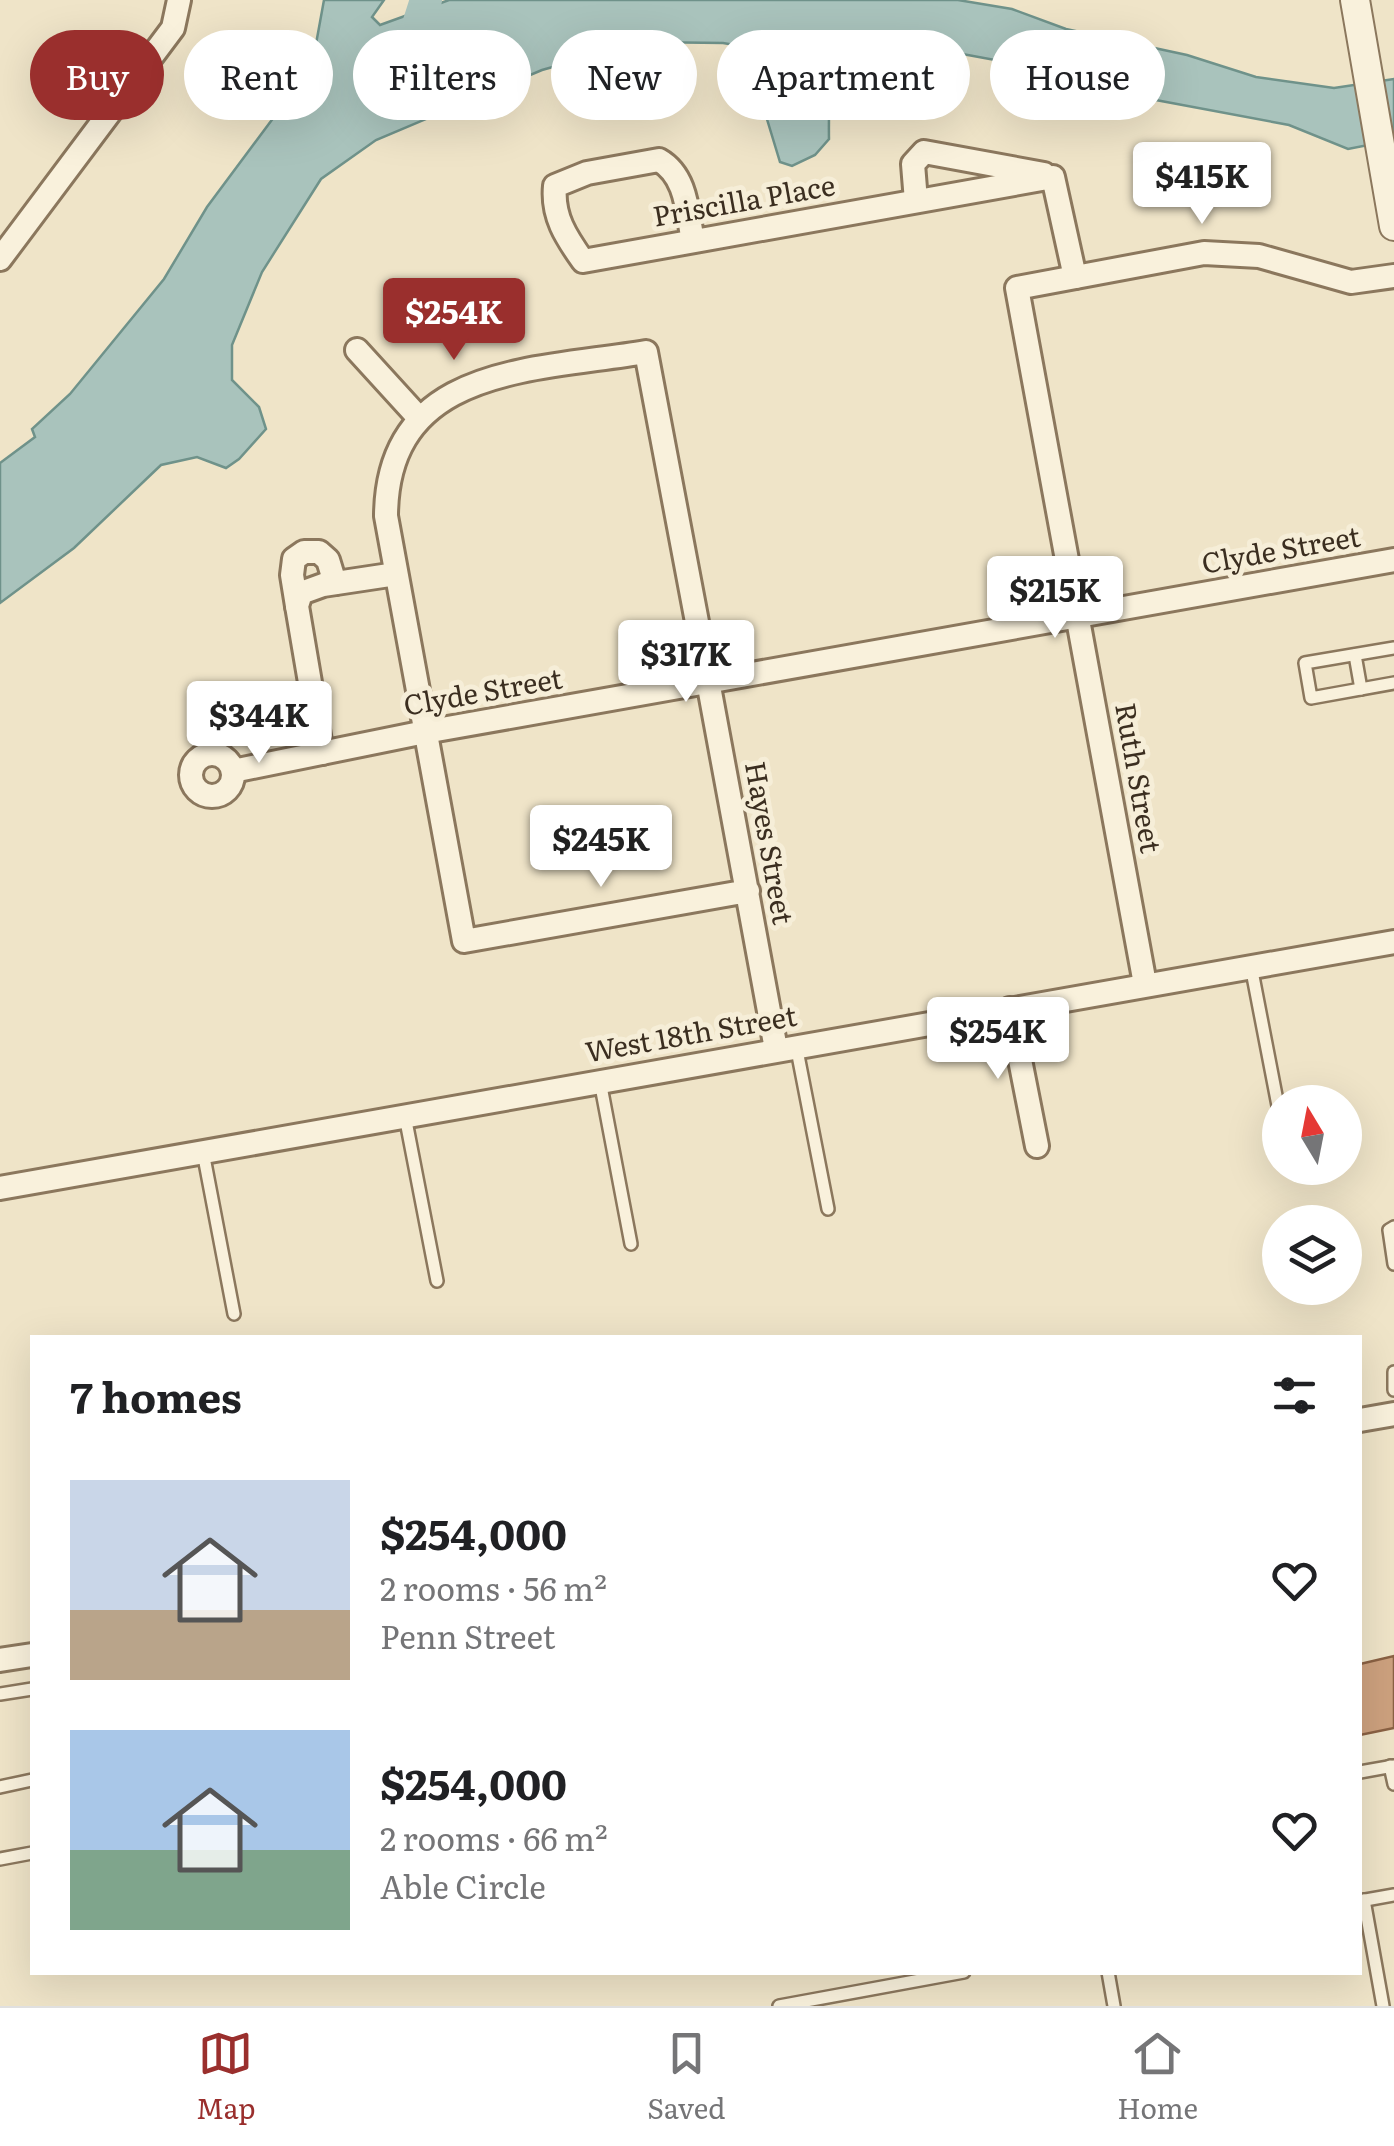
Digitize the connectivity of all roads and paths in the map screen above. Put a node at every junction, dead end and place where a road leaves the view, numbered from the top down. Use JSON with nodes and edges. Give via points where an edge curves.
{"nodes":[{"id":1,"x":179,"y":0,"type":"edge"},
{"id":2,"x":1355,"y":0,"type":"edge"},
{"id":3,"x":1053,"y":176,"type":"junction"},
{"id":4,"x":916,"y":201,"type":"junction"},
{"id":5,"x":1394,"y":226,"type":"edge"},
{"id":6,"x":693,"y":241,"type":"junction"},
{"id":7,"x":0,"y":258,"type":"edge"},
{"id":8,"x":1394,"y":276,"type":"edge"},
{"id":9,"x":1075,"y":277,"type":"junction"},
{"id":10,"x":357,"y":350,"type":"dead end"},
{"id":11,"x":419,"y":418,"type":"junction"},
{"id":12,"x":1394,"y":560,"type":"edge"},
{"id":13,"x":396,"y":574,"type":"junction"},
{"id":14,"x":335,"y":583,"type":"junction"},
{"id":15,"x":298,"y":606,"type":"junction"},
{"id":16,"x":1078,"y":617,"type":"junction"},
{"id":17,"x":1394,"y":648,"type":"edge"},
{"id":18,"x":1355,"y":655,"type":"junction"},
{"id":19,"x":709,"y":682,"type":"junction"},
{"id":20,"x":1394,"y":684,"type":"edge"},
{"id":21,"x":1361,"y":689,"type":"junction"},
{"id":22,"x":425,"y":732,"type":"junction"},
{"id":23,"x":322,"y":753,"type":"junction"},
{"id":24,"x":233,"y":770,"type":"dead end"},
{"id":25,"x":748,"y":891,"type":"junction"},
{"id":26,"x":1394,"y":942,"type":"edge"},
{"id":27,"x":1251,"y":966,"type":"junction"},
{"id":28,"x":1145,"y":984,"type":"junction"},
{"id":29,"x":1010,"y":1009,"type":"junction"},
{"id":30,"x":786,"y":1047,"type":"junction"},
{"id":31,"x":600,"y":1081,"type":"junction"},
{"id":32,"x":1274,"y":1085,"type":"edge"},
{"id":33,"x":405,"y":1116,"type":"junction"},
{"id":34,"x":1037,"y":1146,"type":"dead end"},
{"id":35,"x":203,"y":1152,"type":"junction"},
{"id":36,"x":0,"y":1188,"type":"edge"},
{"id":37,"x":828,"y":1209,"type":"dead end"},
{"id":38,"x":1394,"y":1227,"type":"edge"},
{"id":39,"x":631,"y":1244,"type":"dead end"},
{"id":40,"x":1394,"y":1264,"type":"edge"},
{"id":41,"x":437,"y":1281,"type":"dead end"},
{"id":42,"x":234,"y":1314,"type":"dead end"},
{"id":43,"x":1394,"y":1372,"type":"edge"},
{"id":44,"x":1394,"y":1390,"type":"edge"},
{"id":45,"x":1394,"y":1414,"type":"edge"},
{"id":46,"x":1362,"y":1420,"type":"edge"},
{"id":47,"x":30,"y":1654,"type":"edge"},
{"id":48,"x":0,"y":1660,"type":"edge"},
{"id":49,"x":30,"y":1689,"type":"edge"},
{"id":50,"x":0,"y":1694,"type":"edge"},
{"id":51,"x":1392,"y":1766,"type":"edge"},
{"id":52,"x":1362,"y":1772,"type":"edge"},
{"id":53,"x":30,"y":1780,"type":"edge"},
{"id":54,"x":1394,"y":1784,"type":"edge"},
{"id":55,"x":0,"y":1786,"type":"edge"},
{"id":56,"x":30,"y":1853,"type":"edge"},
{"id":57,"x":0,"y":1859,"type":"edge"},
{"id":58,"x":1394,"y":1894,"type":"edge"},
{"id":59,"x":1362,"y":1900,"type":"edge"},
{"id":60,"x":952,"y":1975,"type":"edge"},
{"id":61,"x":1109,"y":1975,"type":"edge"},
{"id":62,"x":855,"y":1999,"type":"edge"},
{"id":63,"x":779,"y":2006,"type":"edge"},
{"id":64,"x":1114,"y":2006,"type":"edge"},
{"id":65,"x":1383,"y":2006,"type":"edge"}],
"edges":[{"from":1,"to":7,"type":"street","via":[[173,28]]},
{"from":2,"to":5,"type":"street"},
{"from":3,"to":4,"type":"street","name":"Priscilla Place"},
{"from":3,"to":4,"type":"street","via":[[924,152],[913,164]]},
{"from":3,"to":9,"type":"street"},
{"from":4,"to":6,"type":"street","name":"Priscilla Place"},
{"from":6,"to":6,"type":"street","name":"Priscilla Place","via":[[681,184],[674,168],[660,160],[555,186],[563,234],[583,261]]},
{"from":8,"to":9,"type":"street","via":[[1351,282],[1260,256],[1204,253]]},
{"from":9,"to":16,"type":"street","name":"Ruth Street","via":[[1017,288]]},
{"from":10,"to":11,"type":"street"},
{"from":11,"to":13,"type":"street","via":[[391,468],[386,516]]},
{"from":11,"to":19,"type":"street","name":"Hayes Street","via":[[450,393],[484,380],[646,352]]},
{"from":12,"to":16,"type":"street","name":"Clyde Street"},
{"from":13,"to":14,"type":"street"},
{"from":13,"to":22,"type":"street"},
{"from":14,"to":15,"type":"street","via":[[301,593]]},
{"from":14,"to":15,"type":"street","via":[[328,560],[320,552],[304,552],[294,560],[292,575]]},
{"from":15,"to":23,"type":"street"},
{"from":16,"to":19,"type":"street","name":"Clyde Street"},
{"from":16,"to":28,"type":"street","name":"Ruth Street"},
{"from":17,"to":18,"type":"lane"},
{"from":18,"to":21,"type":"lane"},
{"from":18,"to":21,"type":"lane","via":[[1304,663],[1311,698]]},
{"from":19,"to":22,"type":"street","name":"Clyde Street"},
{"from":19,"to":25,"type":"street","name":"Hayes Street"},
{"from":20,"to":21,"type":"lane"},
{"from":22,"to":23,"type":"street","name":"Clyde Street"},
{"from":22,"to":25,"type":"street","via":[[464,941]]},
{"from":23,"to":24,"type":"street","name":"Clyde Street"},
{"from":25,"to":30,"type":"street","name":"Hayes Street"},
{"from":26,"to":27,"type":"street","name":"West 18th Street"},
{"from":27,"to":28,"type":"street","name":"West 18th Street"},
{"from":27,"to":32,"type":"lane"},
{"from":28,"to":29,"type":"street","name":"West 18th Street"},
{"from":29,"to":30,"type":"street","name":"West 18th Street"},
{"from":29,"to":34,"type":"street"},
{"from":30,"to":31,"type":"street","name":"West 18th Street"},
{"from":30,"to":37,"type":"lane"},
{"from":31,"to":33,"type":"street","name":"West 18th Street"},
{"from":31,"to":39,"type":"lane"},
{"from":33,"to":35,"type":"street","name":"West 18th Street"},
{"from":33,"to":41,"type":"lane"},
{"from":35,"to":36,"type":"street","name":"West 18th Street"},
{"from":35,"to":42,"type":"lane"},
{"from":38,"to":40,"type":"lane"},
{"from":43,"to":44,"type":"lane"},
{"from":45,"to":46,"type":"street"},
{"from":47,"to":48,"type":"street"},
{"from":49,"to":50,"type":"lane"},
{"from":51,"to":52,"type":"lane"},
{"from":51,"to":54,"type":"lane"},
{"from":53,"to":55,"type":"lane"},
{"from":56,"to":57,"type":"lane"},
{"from":58,"to":59,"type":"lane"},
{"from":59,"to":65,"type":"lane"},
{"from":60,"to":62,"type":"lane"},
{"from":61,"to":64,"type":"lane"},
{"from":62,"to":63,"type":"lane"}]}
